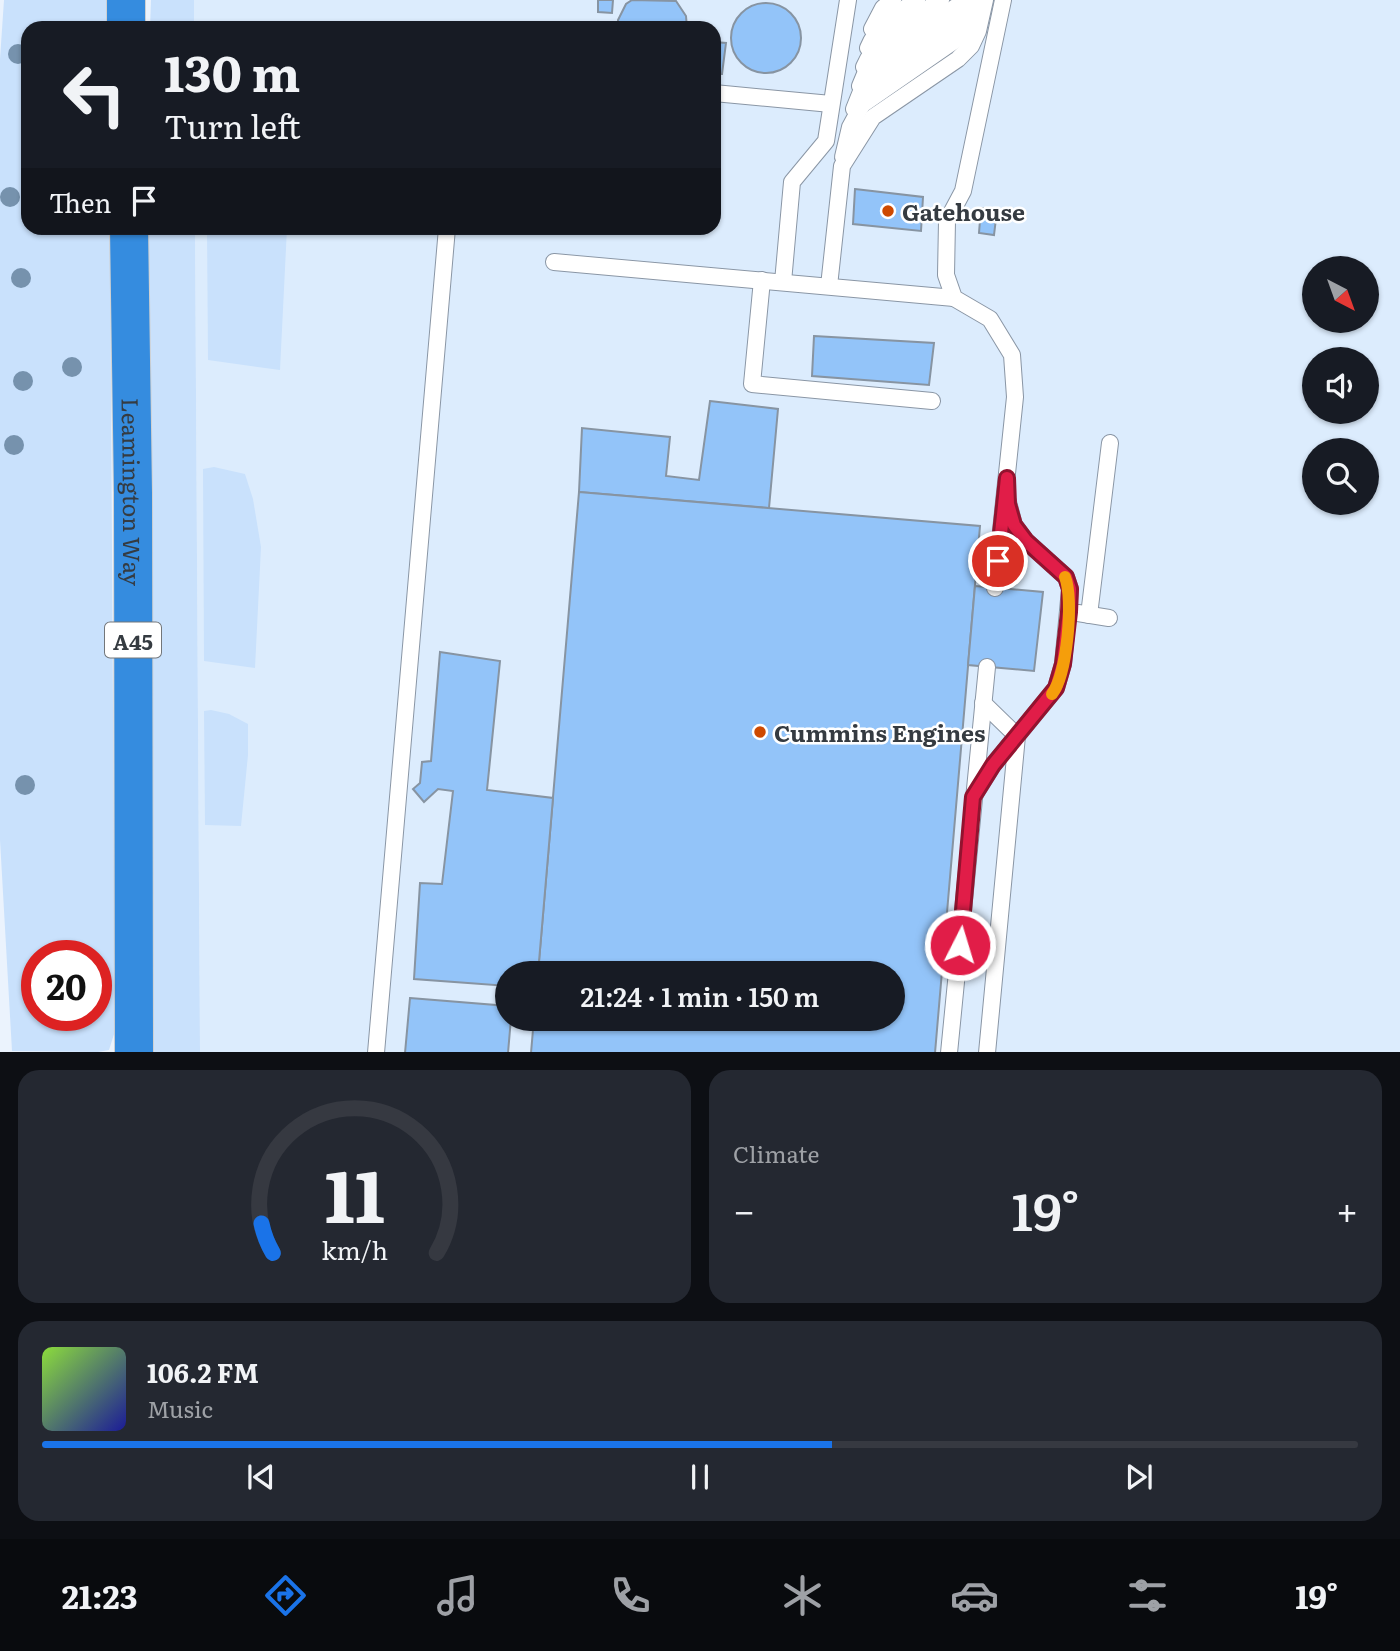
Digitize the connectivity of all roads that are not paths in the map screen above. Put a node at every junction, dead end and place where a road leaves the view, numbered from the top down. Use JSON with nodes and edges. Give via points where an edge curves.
{"nodes":[{"id":1,"x":125,"y":0,"type":"edge"},
{"id":2,"x":848,"y":0,"type":"edge"},
{"id":3,"x":879,"y":0,"type":"edge"},
{"id":4,"x":893,"y":0,"type":"edge"},
{"id":5,"x":917,"y":0,"type":"edge"},
{"id":6,"x":941,"y":0,"type":"edge"},
{"id":7,"x":966,"y":0,"type":"edge"},
{"id":8,"x":1003,"y":0,"type":"edge"},
{"id":9,"x":983,"y":2,"type":"edge"},
{"id":10,"x":126,"y":21,"type":"edge"},
{"id":11,"x":866,"y":48,"type":"junction"},
{"id":12,"x":862,"y":68,"type":"junction"},
{"id":13,"x":857,"y":88,"type":"junction"},
{"id":14,"x":721,"y":94,"type":"edge"},
{"id":15,"x":831,"y":104,"type":"junction"},
{"id":16,"x":853,"y":107,"type":"junction"},
{"id":17,"x":849,"y":125,"type":"junction"},
{"id":18,"x":844,"y":148,"type":"junction"},
{"id":19,"x":842,"y":166,"type":"junction"},
{"id":20,"x":129,"y":235,"type":"edge"},
{"id":21,"x":446,"y":235,"type":"edge"},
{"id":22,"x":554,"y":262,"type":"dead end"},
{"id":23,"x":762,"y":280,"type":"junction"},
{"id":24,"x":783,"y":282,"type":"junction"},
{"id":25,"x":829,"y":286,"type":"junction"},
{"id":26,"x":954,"y":298,"type":"junction"},
{"id":27,"x":932,"y":401,"type":"dead end"},
{"id":28,"x":1110,"y":443,"type":"dead end"},
{"id":29,"x":1007,"y":478,"type":"junction"},
{"id":30,"x":995,"y":588,"type":"dead end"},
{"id":31,"x":1069,"y":612,"type":"junction"},
{"id":32,"x":1088,"y":615,"type":"junction"},
{"id":33,"x":1110,"y":618,"type":"dead end"},
{"id":34,"x":987,"y":667,"type":"dead end"},
{"id":35,"x":983,"y":703,"type":"junction"},
{"id":36,"x":1017,"y":736,"type":"junction"},
{"id":37,"x":973,"y":797,"type":"junction"},
{"id":38,"x":134,"y":1052,"type":"edge"},
{"id":39,"x":376,"y":1052,"type":"edge"},
{"id":40,"x":949,"y":1052,"type":"edge"},
{"id":41,"x":987,"y":1052,"type":"edge"}],
"edges":[{"from":1,"to":10,"type":"highway"},
{"from":2,"to":15,"type":"lane"},
{"from":3,"to":11,"type":"lane"},
{"from":4,"to":11,"type":"lane","via":[[878,16]]},
{"from":5,"to":12,"type":"lane","via":[[879,28]]},
{"from":6,"to":13,"type":"lane","via":[[875,47]]},
{"from":7,"to":16,"type":"lane","via":[[875,61]]},
{"from":8,"to":26,"type":"lane","via":[[963,191],[947,221],[946,275]]},
{"from":9,"to":17,"type":"lane","via":[[871,81],[860,94]]},
{"from":9,"to":18,"type":"lane","via":[[970,29],[862,105]]},
{"from":9,"to":19,"type":"lane","via":[[971,46],[873,117]]},
{"from":11,"to":12,"type":"lane"},
{"from":12,"to":13,"type":"lane"},
{"from":13,"to":16,"type":"lane"},
{"from":14,"to":15,"type":"lane"},
{"from":15,"to":24,"type":"lane","via":[[826,141],[792,182]]},
{"from":16,"to":17,"type":"lane"},
{"from":17,"to":18,"type":"lane"},
{"from":18,"to":19,"type":"lane"},
{"from":19,"to":25,"type":"lane"},
{"from":20,"to":38,"type":"highway","name":"Leamington Way","number":"A45"},
{"from":21,"to":39,"type":"lane"},
{"from":22,"to":23,"type":"lane"},
{"from":23,"to":24,"type":"lane"},
{"from":23,"to":27,"type":"lane","via":[[751,384]]},
{"from":24,"to":25,"type":"lane"},
{"from":25,"to":26,"type":"lane"},
{"from":26,"to":29,"type":"lane","via":[[990,319],[1012,355],[1016,397]]},
{"from":28,"to":32,"type":"lane"},
{"from":29,"to":30,"type":"lane"},
{"from":29,"to":31,"type":"lane","via":[[1014,525],[1066,577]]},
{"from":31,"to":32,"type":"lane"},
{"from":31,"to":36,"type":"lane","via":[[1056,688]]},
{"from":32,"to":33,"type":"lane"},
{"from":34,"to":35,"type":"lane"},
{"from":35,"to":36,"type":"lane"},
{"from":35,"to":37,"type":"lane"},
{"from":36,"to":37,"type":"lane"},
{"from":36,"to":41,"type":"lane"},
{"from":37,"to":40,"type":"lane"}]}
